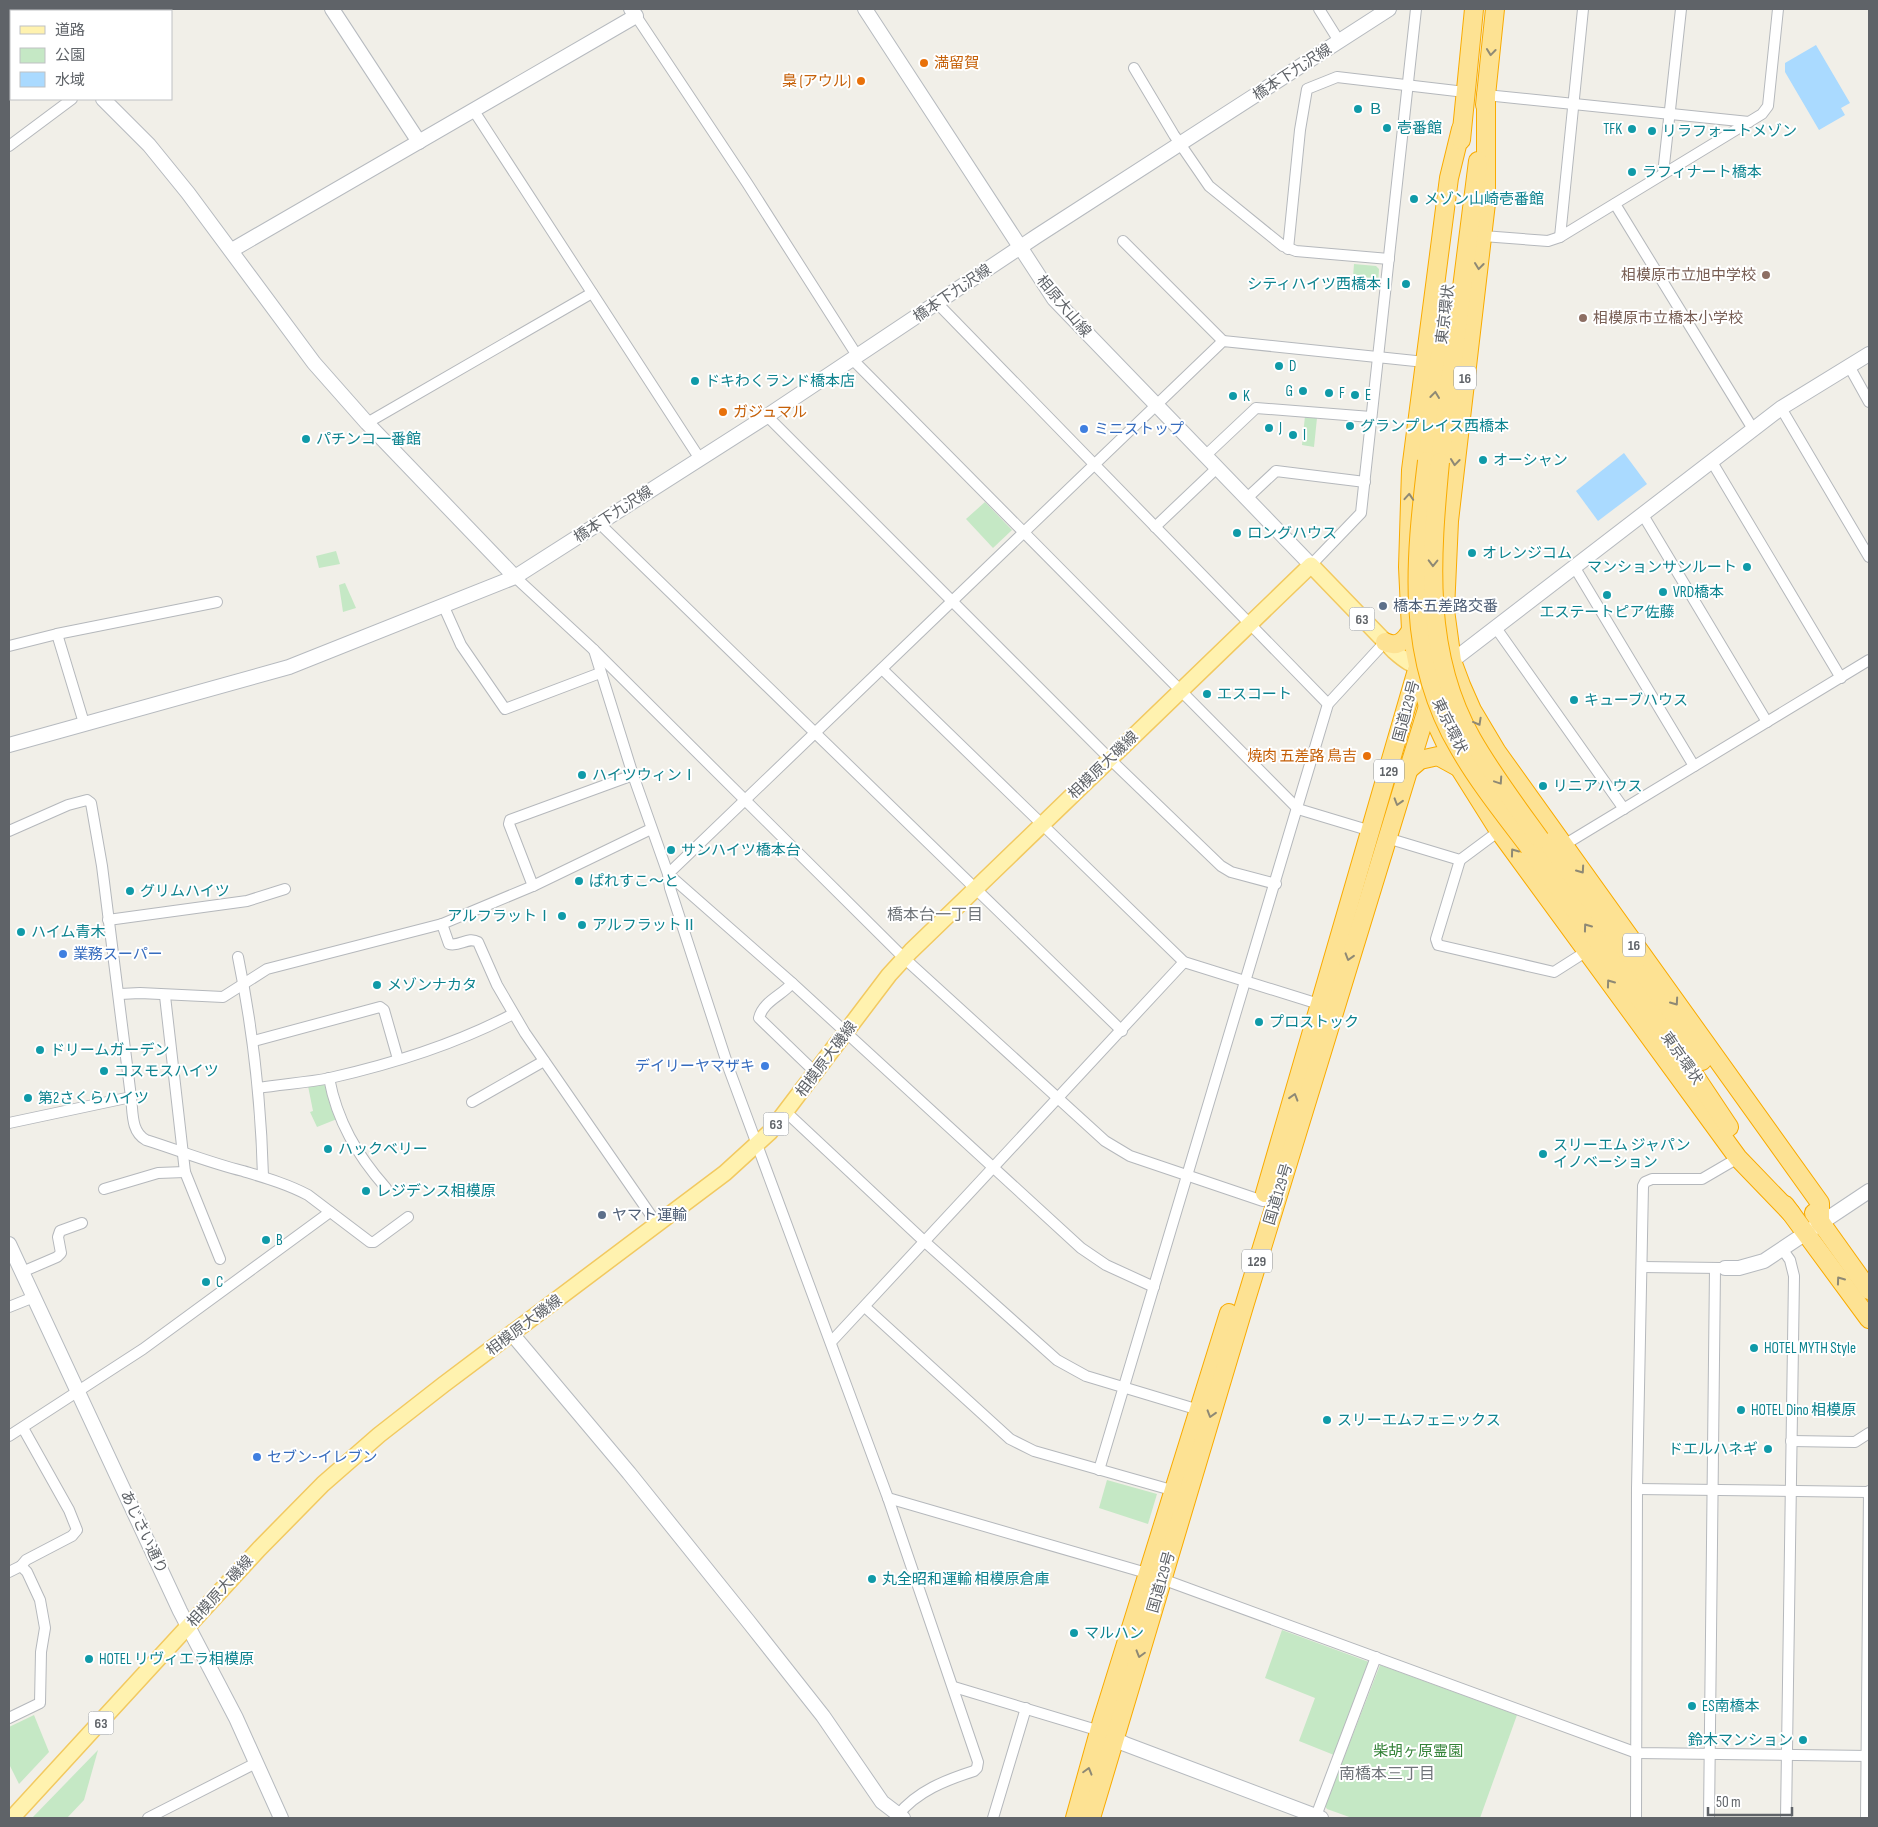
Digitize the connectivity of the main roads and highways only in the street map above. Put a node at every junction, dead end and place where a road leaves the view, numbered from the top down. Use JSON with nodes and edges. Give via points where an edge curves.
{"nodes":[{"id":1,"x":1474,"y":9,"type":"edge"},
{"id":2,"x":1495,"y":9,"type":"edge"},
{"id":3,"x":1486,"y":95,"type":"junction"},
{"id":4,"x":1461,"y":129,"type":"junction"},
{"id":5,"x":1434,"y":461,"type":"junction"},
{"id":6,"x":1411,"y":630,"type":"junction"},
{"id":7,"x":1384,"y":642,"type":"junction"},
{"id":8,"x":1452,"y":661,"type":"junction"},
{"id":9,"x":1418,"y":667,"type":"junction"},
{"id":10,"x":1422,"y":686,"type":"junction"},
{"id":11,"x":1428,"y":706,"type":"junction"},
{"id":12,"x":1407,"y":710,"type":"junction"},
{"id":13,"x":1458,"y":768,"type":"junction"},
{"id":14,"x":1407,"y":771,"type":"junction"},
{"id":15,"x":1379,"y":835,"type":"junction"},
{"id":16,"x":1534,"y":843,"type":"junction"},
{"id":17,"x":1791,"y":1214,"type":"junction"},
{"id":18,"x":1820,"y":1223,"type":"junction"},
{"id":19,"x":1869,"y":1290,"type":"edge"},
{"id":20,"x":1869,"y":1319,"type":"edge"},
{"id":21,"x":1156,"y":1576,"type":"junction"},
{"id":22,"x":12,"y":1818,"type":"edge"},
{"id":23,"x":1075,"y":1818,"type":"edge"},
{"id":24,"x":1091,"y":1818,"type":"edge"}],
"edges":[{"from":1,"to":4,"type":"highway","name":"東京環状","number":"16"},
{"from":2,"to":3,"type":"highway","name":"東京環状","number":"16","one_way":true},
{"from":3,"to":5,"type":"highway","name":"東京環状","number":"16"},
{"from":3,"to":8,"type":"highway","number":"16","one_way":true,"via":[[1488,180],[1449,521],[1445,610]]},
{"from":5,"to":4,"type":"highway","name":"東京環状","number":"16","one_way":true},
{"from":6,"to":4,"type":"highway","one_way":true,"via":[[1408,520],[1411,470],[1449,178]]},
{"from":5,"to":16,"type":"highway","name":"東京環状","number":"16","bridge":true,"via":[[1416,579],[1418,630],[1426,669],[1458,747]]},
{"from":6,"to":7,"type":"highway","via":[[1396,645]]},
{"from":6,"to":9,"type":"highway"},
{"from":7,"to":9,"type":"main road","number":"63"},
{"from":7,"to":22,"type":"main road","name":"相模原大磯線","number":"63","via":[[1310,565],[904,958],[758,1144],[725,1173],[380,1435],[323,1484],[258,1549]]},
{"from":8,"to":9,"type":"main road","via":[[1437,667]]},
{"from":8,"to":10,"type":"highway"},
{"from":8,"to":11,"type":"highway","name":"国道129号","number":"129"},
{"from":8,"to":18,"type":"highway","number":"16","one_way":true,"via":[[1483,730],[1820,1202]]},
{"from":9,"to":10,"type":"highway"},
{"from":9,"to":12,"type":"highway","name":"国道129号","number":"129"},
{"from":10,"to":11,"type":"highway"},
{"from":10,"to":12,"type":"highway"},
{"from":11,"to":13,"type":"highway"},
{"from":11,"to":14,"type":"highway","name":"国道129号","number":"129"},
{"from":12,"to":15,"type":"highway","name":"国道129号","number":"129"},
{"from":13,"to":14,"type":"highway","via":[[1438,756],[1420,760]]},
{"from":17,"to":13,"type":"highway","one_way":true,"via":[[1738,1158],[1499,831]]},
{"from":14,"to":15,"type":"highway","name":"国道129号","number":"129","one_way":true},
{"from":15,"to":21,"type":"highway","name":"国道129号","number":"129","one_way":true},
{"from":21,"to":15,"type":"highway","name":"国道129号","number":"129","one_way":true,"via":[[1175,1492],[1199,1410],[1322,1005]]},
{"from":17,"to":16,"type":"highway","name":"東京環状","number":"16","one_way":true},
{"from":16,"to":18,"type":"highway","name":"東京環状","number":"16"},
{"from":20,"to":17,"type":"highway","name":"東京環状","number":"16","one_way":true},
{"from":18,"to":19,"type":"highway","name":"東京環状","number":"16"},
{"from":23,"to":21,"type":"highway","name":"国道129号","number":"129","one_way":true,"via":[[1100,1731]]},
{"from":21,"to":24,"type":"highway","name":"国道129号","number":"129","one_way":true,"via":[[1115,1740]]}]}
